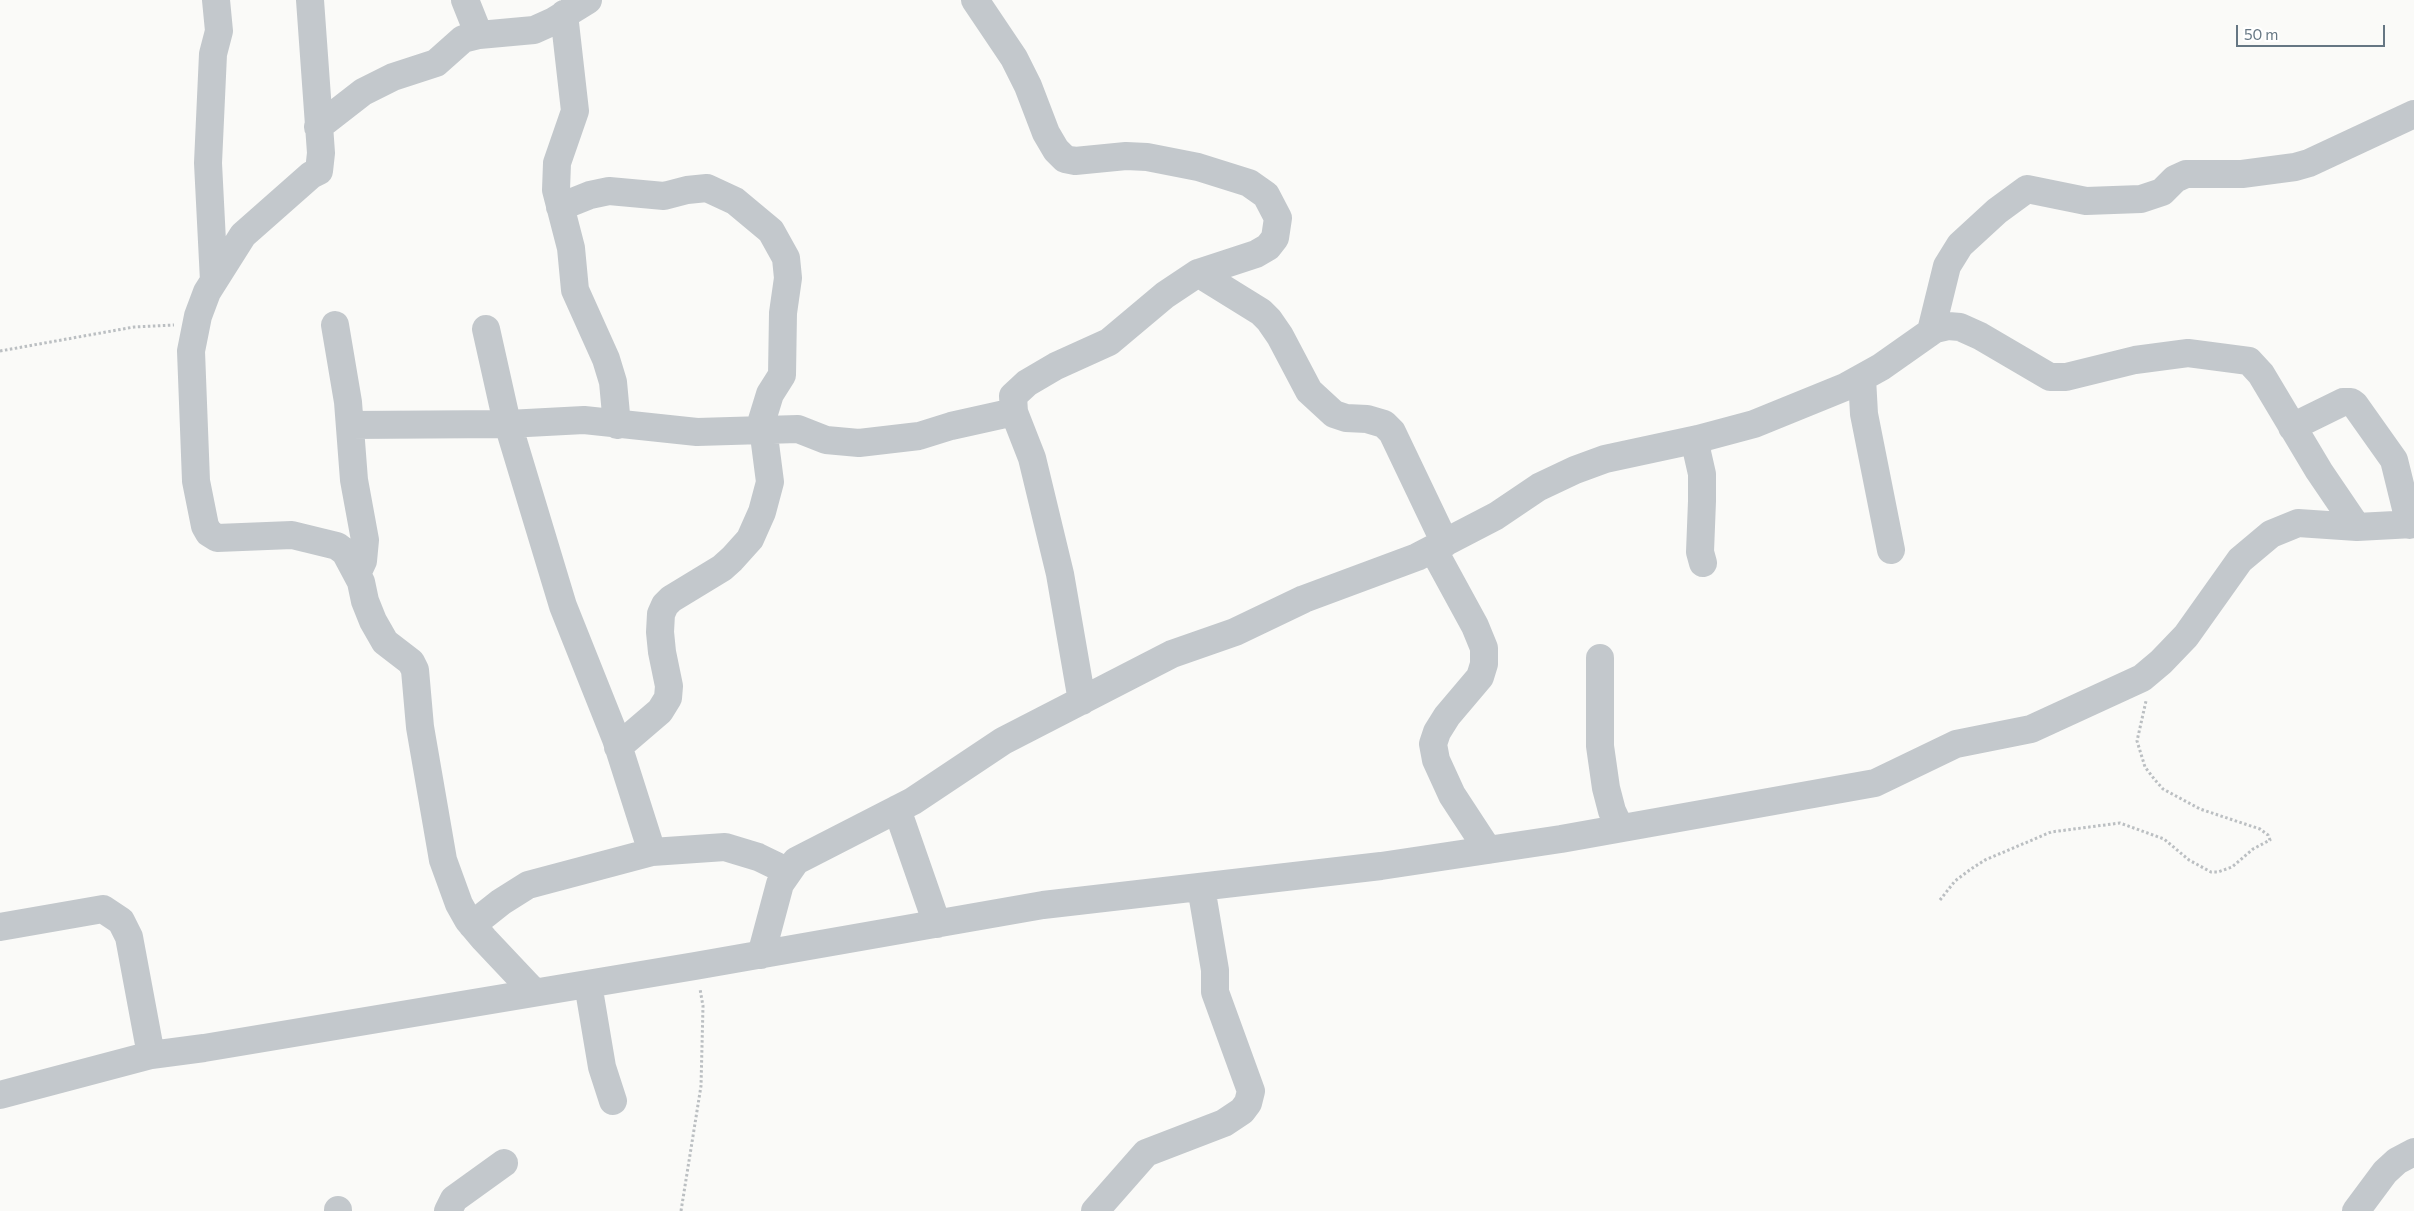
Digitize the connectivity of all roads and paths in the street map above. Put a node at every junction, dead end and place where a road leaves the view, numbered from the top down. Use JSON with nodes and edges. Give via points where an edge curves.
{"nodes":[{"id":1,"x":216,"y":0,"type":"edge"},
{"id":2,"x":310,"y":0,"type":"edge"},
{"id":3,"x":465,"y":0,"type":"edge"},
{"id":4,"x":588,"y":0,"type":"edge"},
{"id":5,"x":975,"y":0,"type":"edge"},
{"id":6,"x":564,"y":14,"type":"junction"},
{"id":7,"x":479,"y":35,"type":"junction"},
{"id":8,"x":2414,"y":114,"type":"edge"},
{"id":9,"x":318,"y":127,"type":"junction"},
{"id":10,"x":560,"y":207,"type":"junction"},
{"id":11,"x":1198,"y":273,"type":"junction"},
{"id":12,"x":214,"y":281,"type":"junction"},
{"id":13,"x":335,"y":325,"type":"dead end"},
{"id":14,"x":196,"y":328,"type":"junction"},
{"id":15,"x":486,"y":330,"type":"dead end"},
{"id":16,"x":1931,"y":331,"type":"junction"},
{"id":17,"x":0,"y":351,"type":"edge"},
{"id":18,"x":1862,"y":378,"type":"junction"},
{"id":19,"x":1014,"y":412,"type":"junction"},
{"id":20,"x":508,"y":424,"type":"junction"},
{"id":21,"x":350,"y":425,"type":"junction"},
{"id":22,"x":617,"y":425,"type":"junction"},
{"id":23,"x":2292,"y":427,"type":"junction"},
{"id":24,"x":763,"y":430,"type":"junction"},
{"id":25,"x":1698,"y":439,"type":"junction"},
{"id":26,"x":2412,"y":525,"type":"edge"},
{"id":27,"x":2357,"y":527,"type":"junction"},
{"id":28,"x":1439,"y":546,"type":"junction"},
{"id":29,"x":1890,"y":550,"type":"dead end"},
{"id":30,"x":1703,"y":563,"type":"dead end"},
{"id":31,"x":357,"y":574,"type":"junction"},
{"id":32,"x":1600,"y":658,"type":"dead end"},
{"id":33,"x":2142,"y":678,"type":"junction"},
{"id":34,"x":1082,"y":700,"type":"junction"},
{"id":35,"x":618,"y":747,"type":"junction"},
{"id":36,"x":897,"y":809,"type":"junction"},
{"id":37,"x":1620,"y":828,"type":"junction"},
{"id":38,"x":1488,"y":850,"type":"junction"},
{"id":39,"x":652,"y":852,"type":"junction"},
{"id":40,"x":787,"y":872,"type":"junction"},
{"id":41,"x":1201,"y":887,"type":"junction"},
{"id":42,"x":1940,"y":900,"type":"dead end"},
{"id":43,"x":937,"y":924,"type":"junction"},
{"id":44,"x":472,"y":925,"type":"junction"},
{"id":45,"x":0,"y":926,"type":"edge"},
{"id":46,"x":760,"y":955,"type":"junction"},
{"id":47,"x":695,"y":966,"type":"junction"},
{"id":48,"x":588,"y":984,"type":"junction"},
{"id":49,"x":534,"y":992,"type":"junction"},
{"id":50,"x":151,"y":1055,"type":"junction"},
{"id":51,"x":0,"y":1095,"type":"edge"},
{"id":52,"x":613,"y":1101,"type":"dead end"},
{"id":53,"x":2414,"y":1152,"type":"edge"},
{"id":54,"x":504,"y":1163,"type":"dead end"},
{"id":55,"x":448,"y":1211,"type":"edge"},
{"id":56,"x":681,"y":1211,"type":"edge"},
{"id":57,"x":1094,"y":1211,"type":"edge"},
{"id":58,"x":2356,"y":1211,"type":"edge"}],
"edges":[{"from":1,"to":12,"type":"street","via":[[219,31],[213,54],[208,163]]},
{"from":2,"to":9,"type":"street"},
{"from":3,"to":7,"type":"street"},
{"from":4,"to":6,"type":"street"},
{"from":5,"to":11,"type":"street","via":[[1014,58],[1046,133],[1065,159],[1147,157],[1235,178],[1266,195],[1278,218],[1274,238],[1268,247]]},
{"from":6,"to":7,"type":"street","via":[[534,30]]},
{"from":6,"to":10,"type":"street","via":[[575,111],[556,163]]},
{"from":7,"to":9,"type":"street","via":[[463,39],[436,63],[363,92]]},
{"from":8,"to":16,"type":"street","via":[[2295,167],[2242,174],[2186,174],[2175,179],[2162,192],[2141,199],[2086,201],[2027,189],[1960,245],[1947,266]]},
{"from":9,"to":12,"type":"street","via":[[319,171],[311,174],[243,235]]},
{"from":10,"to":22,"type":"street","via":[[571,248],[575,290],[606,359]]},
{"from":10,"to":24,"type":"street","via":[[609,191],[664,196],[707,188],[735,201],[770,232],[786,258],[788,278],[783,313],[782,375],[766,403]]},
{"from":11,"to":19,"type":"street","via":[[1165,295],[1108,342],[1027,383],[1013,396]]},
{"from":11,"to":28,"type":"street","via":[[1269,320],[1309,391],[1334,414],[1346,418],[1367,418],[1384,424],[1392,432]]},
{"from":12,"to":14,"type":"street","via":[[207,292]]},
{"from":13,"to":21,"type":"street"},
{"from":14,"to":17,"type":"path","via":[[166,324],[134,327]]},
{"from":14,"to":31,"type":"street","via":[[190,351],[196,481],[209,534],[217,538],[292,535],[327,543],[345,552]]},
{"from":15,"to":20,"type":"street"},
{"from":16,"to":18,"type":"street"},
{"from":16,"to":23,"type":"street","via":[[1948,326],[1960,327],[2050,377],[2066,377],[2135,360],[2188,353],[2249,361],[2261,374]]},
{"from":18,"to":25,"type":"street","via":[[1754,424]]},
{"from":18,"to":29,"type":"street","via":[[1864,414]]},
{"from":19,"to":24,"type":"street","via":[[919,436],[859,443],[826,440],[798,429]]},
{"from":19,"to":34,"type":"street","via":[[1032,458],[1060,574]]},
{"from":20,"to":21,"type":"street"},
{"from":20,"to":22,"type":"street","via":[[584,420]]},
{"from":20,"to":35,"type":"street","via":[[563,606]]},
{"from":21,"to":31,"type":"street","via":[[354,480],[365,540]]},
{"from":22,"to":24,"type":"street","via":[[697,432]]},
{"from":23,"to":26,"type":"street","via":[[2343,402],[2351,402],[2394,460]]},
{"from":23,"to":27,"type":"street"},
{"from":24,"to":35,"type":"street","via":[[770,482],[756,526],[750,539],[722,568],[666,605],[661,614],[660,632],[668,698],[660,712]]},
{"from":25,"to":28,"type":"street","via":[[1605,459],[1575,470],[1539,487],[1496,516]]},
{"from":25,"to":30,"type":"street","via":[[1702,492],[1700,552]]},
{"from":26,"to":27,"type":"street"},
{"from":27,"to":33,"type":"street","via":[[2298,523],[2271,534],[2240,560],[2186,636]]},
{"from":28,"to":34,"type":"street","via":[[1304,599],[1235,632],[1172,654]]},
{"from":28,"to":38,"type":"street","via":[[1484,648],[1484,664],[1480,677],[1448,716],[1433,744],[1436,760],[1452,795]]},
{"from":31,"to":44,"type":"street","via":[[381,635],[411,662],[415,670],[420,727],[443,860],[459,904]]},
{"from":32,"to":37,"type":"street","via":[[1600,746],[1606,788]]},
{"from":33,"to":37,"type":"street","via":[[2031,729],[1956,744],[1875,783]]},
{"from":33,"to":42,"type":"path","via":[[2146,695],[2137,741],[2145,766],[2155,780],[2163,789],[2200,809],[2260,830],[2270,840],[2253,849],[2232,867],[2211,872],[2189,860],[2164,839],[2120,823],[2051,832],[1971,868],[1955,880]]},
{"from":34,"to":36,"type":"street","via":[[1003,741]]},
{"from":35,"to":39,"type":"street"},
{"from":36,"to":40,"type":"street","via":[[806,854]]},
{"from":36,"to":43,"type":"street"},
{"from":37,"to":38,"type":"street"},
{"from":38,"to":41,"type":"street"},
{"from":39,"to":40,"type":"street","via":[[725,848],[758,857]]},
{"from":39,"to":44,"type":"street","via":[[528,885]]},
{"from":40,"to":46,"type":"street","via":[[780,884]]},
{"from":41,"to":43,"type":"street","via":[[1043,905]]},
{"from":41,"to":57,"type":"street","via":[[1216,970],[1215,992],[1251,1091],[1248,1104],[1224,1124],[1146,1153]]},
{"from":43,"to":46,"type":"street"},
{"from":44,"to":49,"type":"street"},
{"from":45,"to":50,"type":"street","via":[[103,909],[121,921],[129,937]]},
{"from":46,"to":47,"type":"street"},
{"from":47,"to":48,"type":"street"},
{"from":47,"to":56,"type":"path","via":[[703,1006],[703,1057]]},
{"from":48,"to":49,"type":"street"},
{"from":48,"to":52,"type":"street","via":[[602,1068]]},
{"from":49,"to":50,"type":"street"},
{"from":50,"to":51,"type":"street"},
{"from":53,"to":58,"type":"street","via":[[2385,1172]]},
{"from":54,"to":55,"type":"street","via":[[454,1199]]}]}
